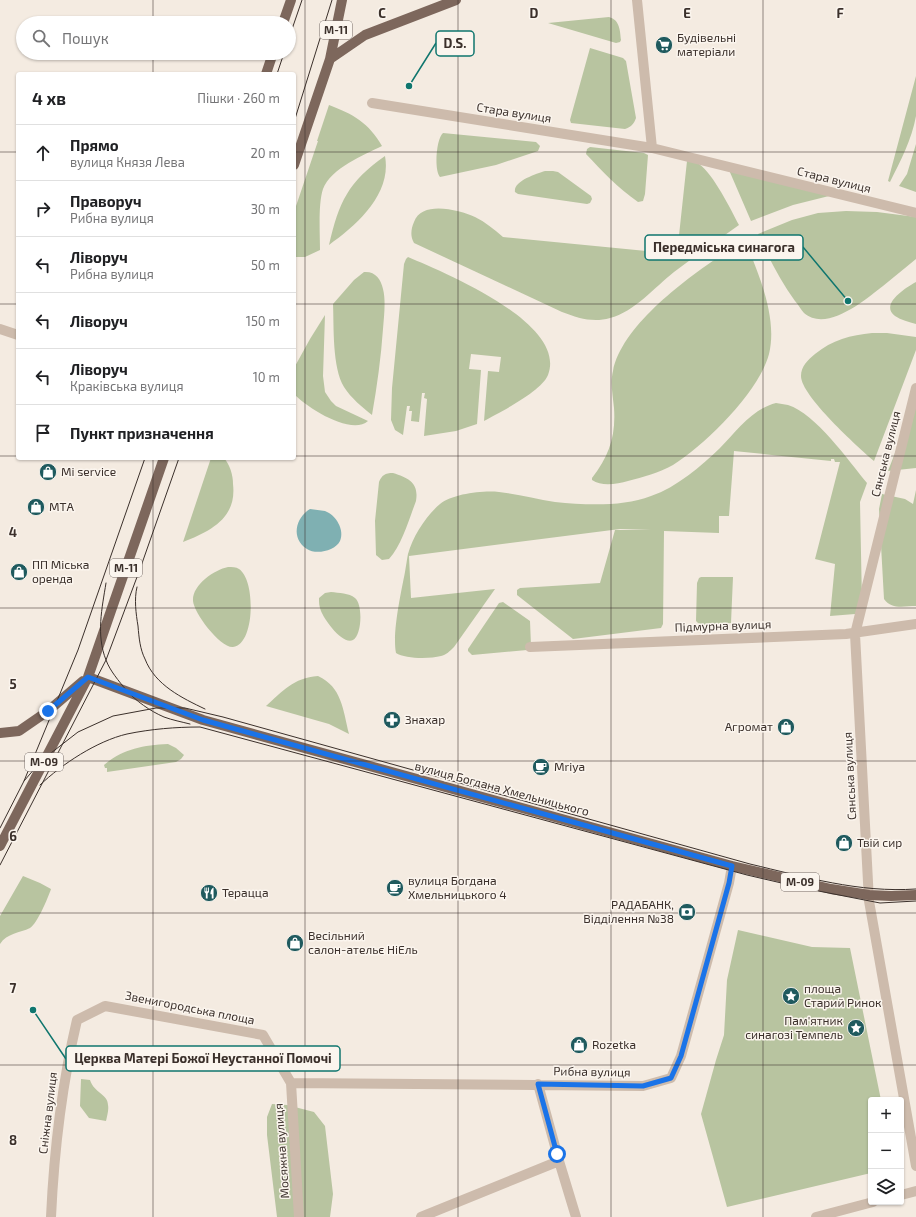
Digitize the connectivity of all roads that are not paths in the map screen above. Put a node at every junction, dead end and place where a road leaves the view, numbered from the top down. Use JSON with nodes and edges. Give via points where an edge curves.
{"nodes":[{"id":1,"x":291,"y":0,"type":"edge"},
{"id":2,"x":342,"y":0,"type":"edge"},
{"id":3,"x":456,"y":0,"type":"edge"},
{"id":4,"x":637,"y":0,"type":"edge"},
{"id":5,"x":285,"y":16,"type":"edge"},
{"id":6,"x":330,"y":59,"type":"junction"},
{"id":7,"x":271,"y":60,"type":"edge"},
{"id":8,"x":267,"y":72,"type":"edge"},
{"id":9,"x":372,"y":103,"type":"dead end"},
{"id":10,"x":652,"y":148,"type":"junction"},
{"id":11,"x":296,"y":159,"type":"edge"},
{"id":12,"x":916,"y":213,"type":"edge"},
{"id":13,"x":0,"y":329,"type":"edge"},
{"id":14,"x":16,"y":334,"type":"edge"},
{"id":15,"x":916,"y":388,"type":"edge"},
{"id":16,"x":163,"y":460,"type":"edge"},
{"id":17,"x":916,"y":624,"type":"edge"},
{"id":18,"x":855,"y":634,"type":"junction"},
{"id":19,"x":530,"y":647,"type":"dead end"},
{"id":20,"x":88,"y":677,"type":"junction"},
{"id":21,"x":0,"y":733,"type":"edge"},
{"id":22,"x":0,"y":846,"type":"edge"},
{"id":23,"x":732,"y":866,"type":"junction"},
{"id":24,"x":869,"y":895,"type":"junction"},
{"id":25,"x":916,"y":895,"type":"edge"},
{"id":26,"x":105,"y":1006,"type":"joint"},
{"id":27,"x":291,"y":1083,"type":"junction"},
{"id":28,"x":538,"y":1084,"type":"junction"},
{"id":29,"x":559,"y":1161,"type":"junction"},
{"id":30,"x":916,"y":1166,"type":"edge"},
{"id":31,"x":916,"y":1191,"type":"edge"},
{"id":32,"x":904,"y":1194,"type":"edge"},
{"id":33,"x":868,"y":1204,"type":"edge"},
{"id":34,"x":51,"y":1217,"type":"edge"},
{"id":35,"x":299,"y":1217,"type":"edge"},
{"id":36,"x":421,"y":1217,"type":"edge"},
{"id":37,"x":576,"y":1217,"type":"edge"},
{"id":38,"x":816,"y":1217,"type":"edge"}],
"edges":[{"from":1,"to":5,"type":"main road"},
{"from":2,"to":6,"type":"main road","number":"М-11"},
{"from":3,"to":6,"type":"main road","via":[[365,35]]},
{"from":4,"to":10,"type":"street"},
{"from":6,"to":11,"type":"main road","number":"М-11"},
{"from":7,"to":8,"type":"main road"},
{"from":9,"to":10,"type":"street","name":"Стара вулиця"},
{"from":10,"to":12,"type":"street","name":"Стара вулиця"},
{"from":13,"to":14,"type":"street"},
{"from":15,"to":18,"type":"street","name":"Сянська вулиця"},
{"from":16,"to":20,"type":"main road","number":"М-11"},
{"from":17,"to":18,"type":"street","name":"Підмурна вулиця"},
{"from":18,"to":19,"type":"street","name":"Підмурна вулиця"},
{"from":18,"to":24,"type":"street","name":"Сянська вулиця"},
{"from":20,"to":21,"type":"main road","via":[[48,711],[19,731]]},
{"from":20,"to":22,"type":"main road","number":"М-09"},
{"from":20,"to":23,"type":"main road","name":"вулиця Богдана Хмельницького","number":"М-09","via":[[203,720]]},
{"from":23,"to":24,"type":"main road","name":"вулиця Богдана Хмельницького","number":"М-09"},
{"from":23,"to":28,"type":"street","name":"Рибна вулиця","via":[[681,1056],[671,1078],[643,1086]]},
{"from":24,"to":25,"type":"main road","name":"вулиця Богдана Хмельницького","number":"М-09"},
{"from":24,"to":30,"type":"street","name":"Сянська вулиця"},
{"from":26,"to":27,"type":"street","name":"Звенигородська площа","via":[[263,1035]]},
{"from":26,"to":34,"type":"street","name":"Сніжна вулиця","via":[[77,1020],[68,1059]]},
{"from":27,"to":28,"type":"street","name":"Рибна вулиця"},
{"from":27,"to":35,"type":"street","name":"Мосяжна вулиця"},
{"from":28,"to":29,"type":"street"},
{"from":29,"to":36,"type":"street"},
{"from":29,"to":37,"type":"street"},
{"from":31,"to":32,"type":"street"},
{"from":33,"to":38,"type":"street"}]}
